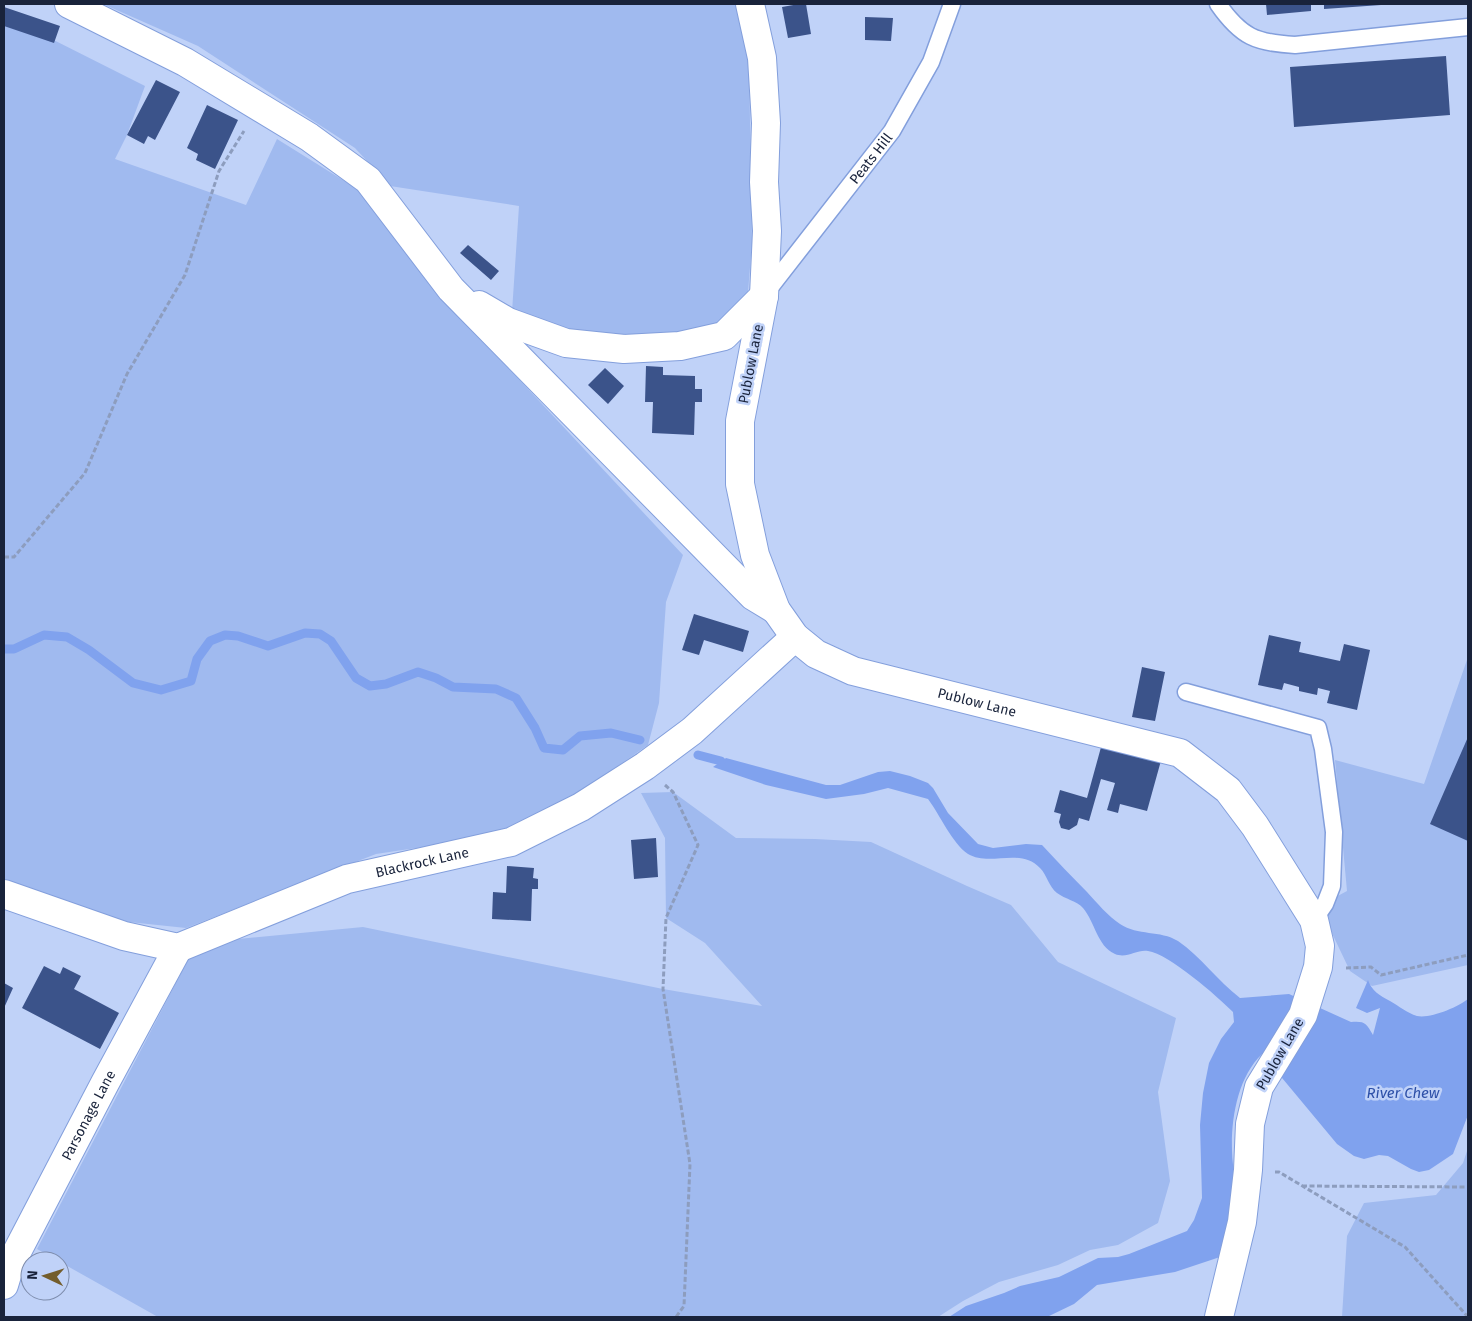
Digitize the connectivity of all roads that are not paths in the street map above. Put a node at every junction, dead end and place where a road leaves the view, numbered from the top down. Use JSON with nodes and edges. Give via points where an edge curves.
{"nodes":[{"id":1,"x":69,"y":4,"type":"edge"},
{"id":2,"x":750,"y":4,"type":"edge"},
{"id":3,"x":952,"y":4,"type":"edge"},
{"id":4,"x":1218,"y":4,"type":"edge"},
{"id":5,"x":1468,"y":27,"type":"edge"},
{"id":6,"x":1468,"y":33,"type":"edge"},
{"id":7,"x":451,"y":289,"type":"junction"},
{"id":8,"x":764,"y":296,"type":"junction"},
{"id":9,"x":776,"y":610,"type":"junction"},
{"id":10,"x":795,"y":637,"type":"junction"},
{"id":11,"x":1186,"y":692,"type":"dead end"},
{"id":12,"x":4,"y":894,"type":"edge"},
{"id":13,"x":1314,"y":920,"type":"junction"},
{"id":14,"x":178,"y":948,"type":"junction"},
{"id":15,"x":4,"y":1285,"type":"edge"},
{"id":16,"x":1219,"y":1317,"type":"edge"}],
"edges":[{"from":1,"to":7,"type":"street","via":[[185,62],[309,137],[368,180]]},
{"from":2,"to":8,"type":"street","name":"Publow Lane","via":[[762,58],[766,123]]},
{"from":3,"to":8,"type":"lane","name":"Peats Hill","via":[[931,62],[892,131]]},
{"from":4,"to":5,"type":"lane","via":[[1245,34],[1269,44],[1295,45]]},
{"from":5,"to":6,"type":"lane"},
{"from":7,"to":8,"type":"street","via":[[508,322],[566,343],[624,349],[680,346],[724,336]]},
{"from":7,"to":9,"type":"street","via":[[753,596]]},
{"from":8,"to":9,"type":"street","name":"Publow Lane","via":[[740,421],[740,484],[755,555]]},
{"from":9,"to":10,"type":"street","name":"Publow Lane"},
{"from":10,"to":13,"type":"street","name":"Publow Lane","via":[[816,654],[853,671],[1180,753],[1228,790],[1255,826]]},
{"from":10,"to":14,"type":"street","name":"Blackrock Lane","via":[[692,731],[581,807],[511,842],[347,879]]},
{"from":11,"to":13,"type":"lane","via":[[1318,728],[1334,832],[1332,886]]},
{"from":12,"to":14,"type":"street","via":[[124,936]]},
{"from":13,"to":16,"type":"street","name":"Publow Lane","via":[[1320,946],[1318,967],[1303,1015],[1259,1087],[1250,1124],[1242,1222]]},
{"from":14,"to":15,"type":"street","name":"Parsonage Lane","via":[[10,1265]]}]}
